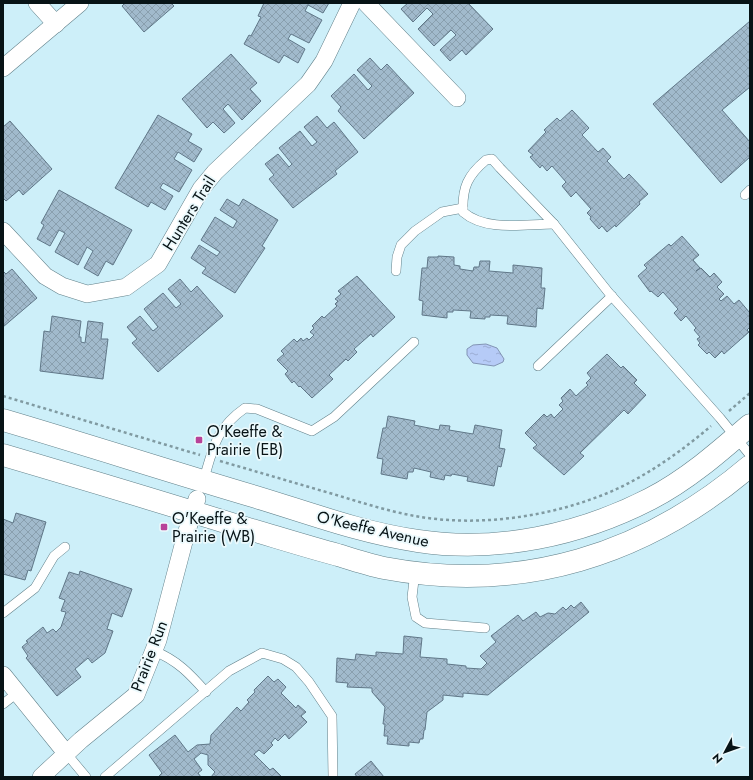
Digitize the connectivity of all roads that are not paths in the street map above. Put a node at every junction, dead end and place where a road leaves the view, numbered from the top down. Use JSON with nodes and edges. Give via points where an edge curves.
{"nodes":[{"id":1,"x":37,"y":3,"type":"edge"},
{"id":2,"x":80,"y":3,"type":"edge"},
{"id":3,"x":352,"y":3,"type":"edge"},
{"id":4,"x":366,"y":3,"type":"edge"},
{"id":5,"x":56,"y":24,"type":"junction"},
{"id":6,"x":3,"y":68,"type":"edge"},
{"id":7,"x":457,"y":98,"type":"dead end"},
{"id":8,"x":463,"y":208,"type":"junction"},
{"id":9,"x":554,"y":224,"type":"junction"},
{"id":10,"x":3,"y":231,"type":"edge"},
{"id":11,"x":396,"y":271,"type":"dead end"},
{"id":12,"x":612,"y":296,"type":"junction"},
{"id":13,"x":414,"y":342,"type":"dead end"},
{"id":14,"x":538,"y":366,"type":"dead end"},
{"id":15,"x":3,"y":420,"type":"edge"},
{"id":16,"x":743,"y":431,"type":"edge"},
{"id":17,"x":3,"y":455,"type":"edge"},
{"id":18,"x":750,"y":455,"type":"edge"},
{"id":19,"x":750,"y":466,"type":"edge"},
{"id":20,"x":198,"y":498,"type":"junction"},
{"id":21,"x":65,"y":546,"type":"dead end"},
{"id":22,"x":415,"y":572,"type":"junction"},
{"id":23,"x":3,"y":613,"type":"edge"},
{"id":24,"x":485,"y":628,"type":"dead end"},
{"id":25,"x":154,"y":651,"type":"junction"},
{"id":26,"x":3,"y":675,"type":"edge"},
{"id":27,"x":206,"y":692,"type":"junction"},
{"id":28,"x":17,"y":693,"type":"junction"},
{"id":29,"x":3,"y":704,"type":"edge"},
{"id":30,"x":66,"y":753,"type":"junction"},
{"id":31,"x":41,"y":777,"type":"edge"},
{"id":32,"x":86,"y":777,"type":"edge"},
{"id":33,"x":105,"y":777,"type":"edge"},
{"id":34,"x":333,"y":777,"type":"edge"}],
"edges":[{"from":1,"to":5,"type":"street"},
{"from":2,"to":5,"type":"street"},
{"from":3,"to":10,"type":"street","name":"Hunters Trail","via":[[327,54],[308,84],[215,172],[201,190],[158,264],[126,287],[87,294],[62,286],[45,276]]},
{"from":4,"to":7,"type":"street"},
{"from":5,"to":6,"type":"street"},
{"from":8,"to":9,"type":"lane","via":[[463,212],[472,219],[493,224]]},
{"from":8,"to":9,"type":"lane","via":[[463,192],[470,175],[486,160],[492,159]]},
{"from":8,"to":11,"type":"lane","via":[[442,212],[401,244]]},
{"from":9,"to":12,"type":"lane"},
{"from":12,"to":14,"type":"lane"},
{"from":12,"to":16,"type":"lane","via":[[720,418]]},
{"from":13,"to":20,"type":"lane","via":[[334,417],[312,431],[257,409],[245,408],[233,416],[217,436]]},
{"from":15,"to":20,"type":"street","name":"O'Keeffe Avenue"},
{"from":16,"to":18,"type":"lane"},
{"from":16,"to":20,"type":"street","name":"O'Keeffe Avenue","via":[[684,478],[652,498],[617,515],[540,538],[498,544],[418,541]]},
{"from":17,"to":20,"type":"street","name":"O'Keeffe Avenue"},
{"from":19,"to":22,"type":"street","name":"O'Keeffe Avenue","via":[[707,500],[671,523],[634,542],[574,563],[511,575],[453,576]]},
{"from":20,"to":22,"type":"street","name":"O'Keeffe Avenue","via":[[378,566]]},
{"from":20,"to":25,"type":"street","name":"Prairie Run"},
{"from":21,"to":23,"type":"lane","via":[[54,556],[35,588]]},
{"from":22,"to":24,"type":"lane","via":[[412,597],[416,617],[425,623]]},
{"from":25,"to":27,"type":"lane","via":[[187,670]]},
{"from":25,"to":30,"type":"street","name":"Prairie Run","via":[[136,695]]},
{"from":26,"to":28,"type":"street"},
{"from":27,"to":33,"type":"lane"},
{"from":27,"to":34,"type":"lane","via":[[229,671],[262,653],[283,659],[296,667],[332,716]]},
{"from":28,"to":29,"type":"lane"},
{"from":28,"to":30,"type":"street"},
{"from":30,"to":31,"type":"street","name":"Prairie Run"},
{"from":30,"to":32,"type":"lane"}]}
